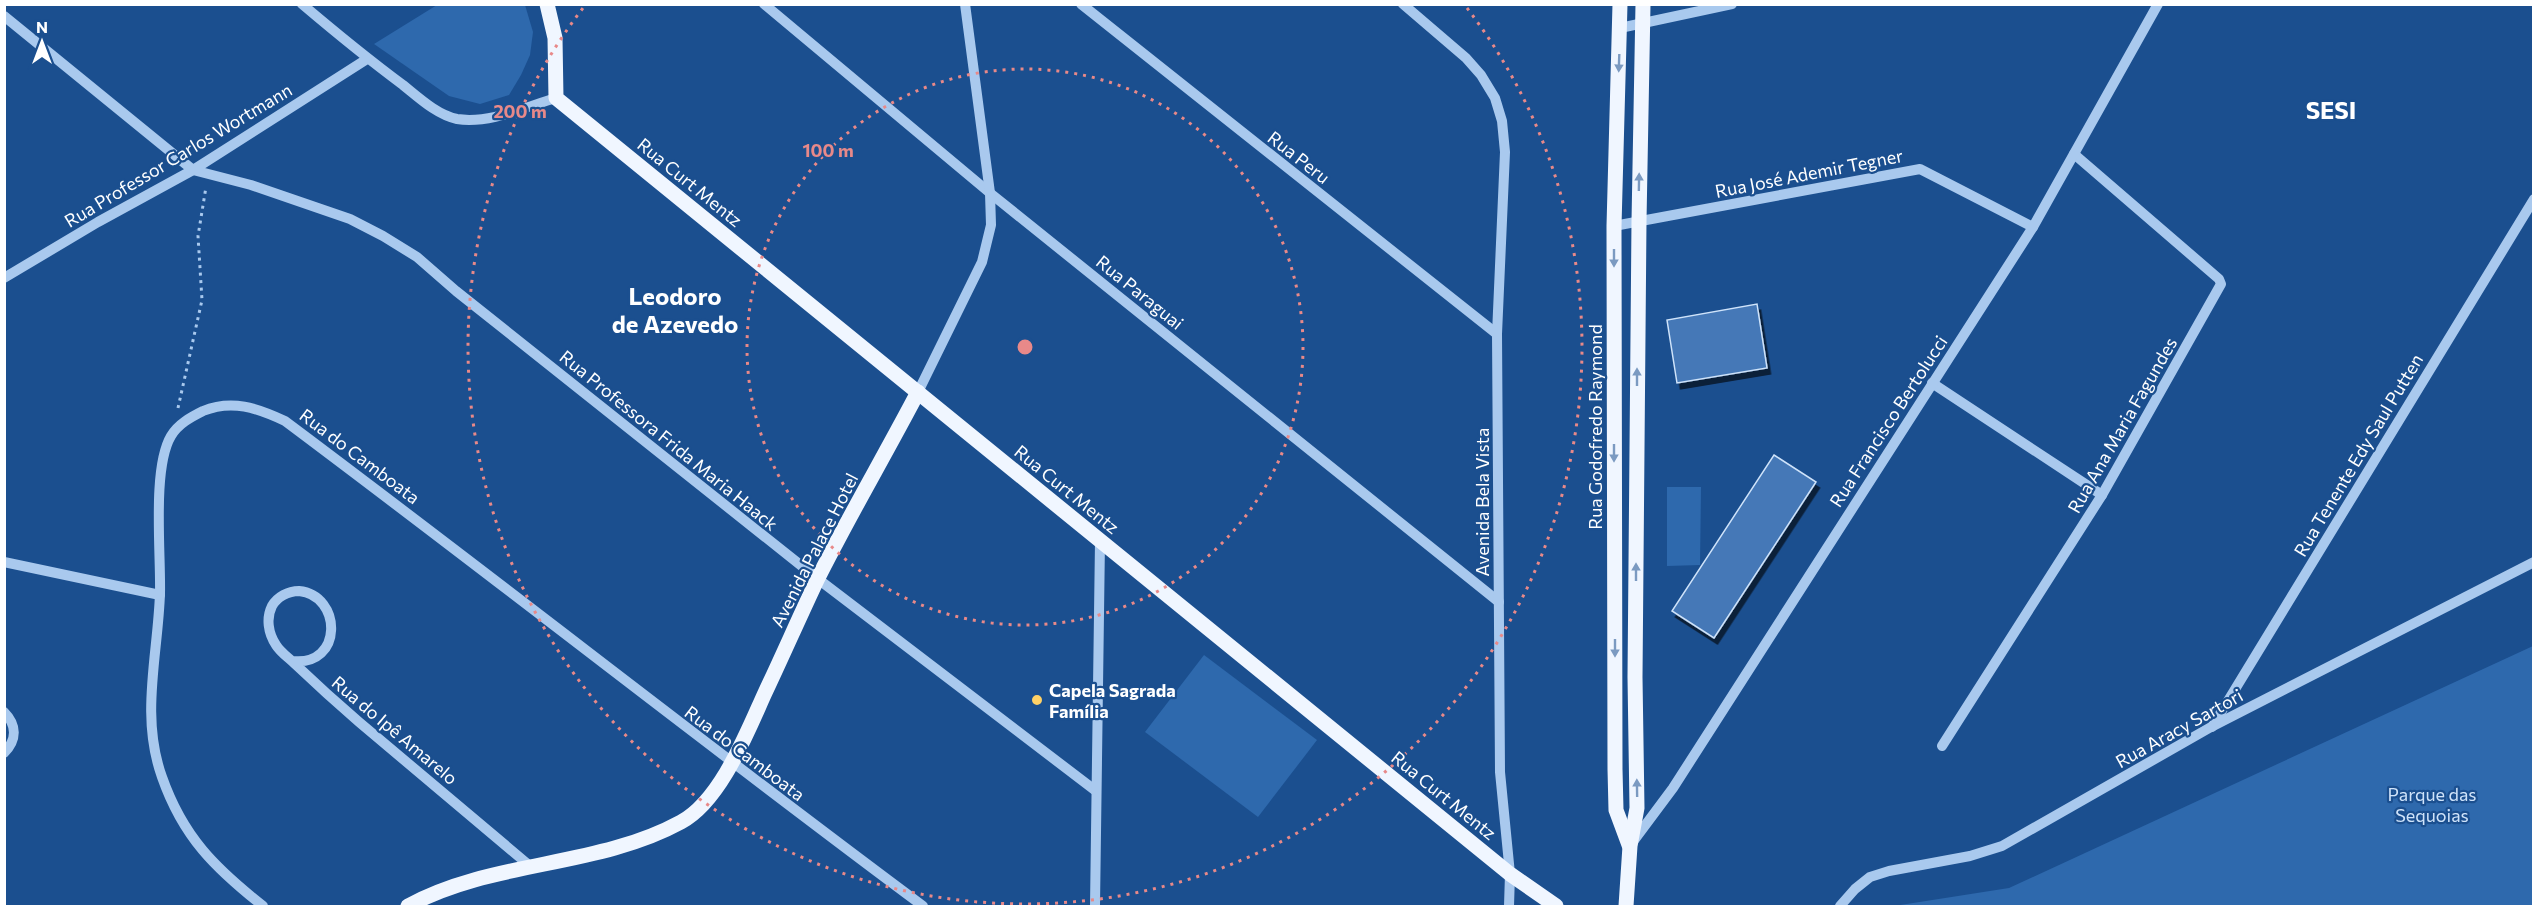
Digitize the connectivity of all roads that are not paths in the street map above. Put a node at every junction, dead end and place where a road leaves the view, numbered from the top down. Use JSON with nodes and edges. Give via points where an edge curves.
{"nodes":[{"id":1,"x":302,"y":4,"type":"edge"},
{"id":2,"x":547,"y":4,"type":"edge"},
{"id":3,"x":764,"y":4,"type":"edge"},
{"id":4,"x":964,"y":4,"type":"edge"},
{"id":5,"x":1081,"y":4,"type":"edge"},
{"id":6,"x":1403,"y":4,"type":"edge"},
{"id":7,"x":1620,"y":4,"type":"edge"},
{"id":8,"x":1643,"y":4,"type":"edge"},
{"id":9,"x":1732,"y":4,"type":"edge"},
{"id":10,"x":2158,"y":4,"type":"edge"},
{"id":11,"x":1414,"y":8,"type":"edge"},
{"id":12,"x":4,"y":16,"type":"edge"},
{"id":13,"x":1642,"y":22,"type":"junction"},
{"id":14,"x":1620,"y":28,"type":"junction"},
{"id":15,"x":367,"y":59,"type":"junction"},
{"id":16,"x":556,"y":98,"type":"junction"},
{"id":17,"x":2074,"y":154,"type":"junction"},
{"id":18,"x":193,"y":170,"type":"junction"},
{"id":19,"x":990,"y":193,"type":"junction"},
{"id":20,"x":2534,"y":199,"type":"edge"},
{"id":21,"x":1638,"y":221,"type":"junction"},
{"id":22,"x":1614,"y":226,"type":"junction"},
{"id":23,"x":2033,"y":227,"type":"junction"},
{"id":24,"x":4,"y":278,"type":"edge"},
{"id":25,"x":1497,"y":334,"type":"junction"},
{"id":26,"x":1932,"y":383,"type":"junction"},
{"id":27,"x":918,"y":392,"type":"junction"},
{"id":28,"x":2102,"y":495,"type":"junction"},
{"id":29,"x":1100,"y":541,"type":"junction"},
{"id":30,"x":4,"y":562,"type":"edge"},
{"id":31,"x":2534,"y":562,"type":"edge"},
{"id":32,"x":818,"y":579,"type":"junction"},
{"id":33,"x":160,"y":595,"type":"junction"},
{"id":34,"x":1499,"y":602,"type":"junction"},
{"id":35,"x":291,"y":660,"type":"junction"},
{"id":36,"x":4,"y":712,"type":"edge"},
{"id":37,"x":2211,"y":727,"type":"junction"},
{"id":38,"x":1942,"y":746,"type":"dead end"},
{"id":39,"x":4,"y":753,"type":"edge"},
{"id":40,"x":732,"y":765,"type":"junction"},
{"id":41,"x":1096,"y":791,"type":"junction"},
{"id":42,"x":1630,"y":846,"type":"junction"},
{"id":43,"x":530,"y":866,"type":"junction"},
{"id":44,"x":1510,"y":874,"type":"junction"},
{"id":45,"x":264,"y":906,"type":"edge"},
{"id":46,"x":408,"y":906,"type":"edge"},
{"id":47,"x":923,"y":906,"type":"edge"},
{"id":48,"x":1095,"y":906,"type":"edge"},
{"id":49,"x":1509,"y":906,"type":"edge"},
{"id":50,"x":1556,"y":906,"type":"edge"},
{"id":51,"x":1626,"y":906,"type":"edge"},
{"id":52,"x":1840,"y":906,"type":"edge"}],
"edges":[{"from":1,"to":15,"type":"street"},
{"from":2,"to":16,"type":"main road","via":[[555,38]]},
{"from":3,"to":19,"type":"street","name":"Rua Paraguai"},
{"from":4,"to":19,"type":"street","name":"Avenida Palace Hotel"},
{"from":5,"to":25,"type":"street","name":"Rua Peru"},
{"from":6,"to":11,"type":"street","name":"Avenida Bela Vista"},
{"from":7,"to":14,"type":"main road","name":"Rua Godofredo Raymond"},
{"from":8,"to":13,"type":"main road","name":"Rua Godofredo Raymond"},
{"from":9,"to":13,"type":"street"},
{"from":10,"to":17,"type":"street","name":"Rua Francisco Bertolucci"},
{"from":11,"to":25,"type":"street","name":"Avenida Bela Vista","via":[[1481,75],[1495,98],[1502,121],[1505,152]]},
{"from":12,"to":18,"type":"street"},
{"from":13,"to":14,"type":"street"},
{"from":21,"to":13,"type":"main road","name":"Rua Godofredo Raymond","one_way":true},
{"from":14,"to":22,"type":"main road","name":"Rua Godofredo Raymond","one_way":true},
{"from":15,"to":16,"type":"street","via":[[431,107],[456,119],[498,116]]},
{"from":15,"to":18,"type":"street","name":"Rua Professor Carlos Wortmann"},
{"from":16,"to":27,"type":"main road","name":"Rua Curt Mentz"},
{"from":17,"to":23,"type":"street","name":"Rua Francisco Bertolucci"},
{"from":17,"to":28,"type":"street","name":"Rua Ana Maria Fagundes","via":[[2221,284]]},
{"from":18,"to":24,"type":"street","name":"Rua Professor Carlos Wortmann"},
{"from":18,"to":32,"type":"street","name":"Rua Professora Frida Maria Haack","via":[[350,219],[417,257]]},
{"from":19,"to":27,"type":"street","name":"Avenida Palace Hotel","via":[[991,225],[982,262]]},
{"from":19,"to":34,"type":"street","name":"Rua Paraguai"},
{"from":20,"to":37,"type":"street","name":"Rua Tenente Edy Saul Putten"},
{"from":21,"to":22,"type":"street","name":"Rua José Ademir Tegner"},
{"from":21,"to":23,"type":"street","name":"Rua José Ademir Tegner","via":[[1920,169]]},
{"from":42,"to":21,"type":"main road","name":"Rua Godofredo Raymond","one_way":true,"via":[[1637,808]]},
{"from":22,"to":42,"type":"main road","name":"Rua Godofredo Raymond","one_way":true,"via":[[1616,810]]},
{"from":23,"to":26,"type":"street","name":"Rua Francisco Bertolucci"},
{"from":25,"to":34,"type":"street","name":"Avenida Bela Vista"},
{"from":26,"to":28,"type":"street"},
{"from":26,"to":42,"type":"street","name":"Rua Francisco Bertolucci","via":[[1673,788]]},
{"from":27,"to":29,"type":"main road","name":"Rua Curt Mentz"},
{"from":27,"to":32,"type":"main road","name":"Avenida Palace Hotel"},
{"from":28,"to":38,"type":"street","name":"Rua Ana Maria Fagundes"},
{"from":29,"to":41,"type":"street"},
{"from":29,"to":44,"type":"main road","name":"Rua Curt Mentz"},
{"from":30,"to":33,"type":"street"},
{"from":31,"to":37,"type":"street","name":"Rua Aracy Sartori"},
{"from":32,"to":40,"type":"main road","name":"Avenida Palace Hotel"},
{"from":32,"to":41,"type":"street","name":"Rua Professora Frida Maria Haack"},
{"from":33,"to":40,"type":"street","name":"Rua do Camboata","via":[[160,470],[171,436],[193,416],[222,404],[266,412],[285,421],[403,509]]},
{"from":33,"to":45,"type":"street","name":"Rua do Camboata","via":[[151,713],[153,747],[162,778],[193,841],[214,865]]},
{"from":34,"to":44,"type":"street","name":"Avenida Bela Vista","via":[[1500,772]]},
{"from":35,"to":35,"type":"street","name":"Rua do Ipê Amarelo","via":[[276,645],[268,615],[283,594],[297,591],[311,594],[322,604],[330,617],[332,633],[327,647],[315,658]]},
{"from":35,"to":43,"type":"street","name":"Rua do Ipê Amarelo"},
{"from":36,"to":39,"type":"street","via":[[14,728],[14,738]]},
{"from":37,"to":52,"type":"street","name":"Rua Aracy Sartori","via":[[2002,846],[1870,877]]},
{"from":40,"to":43,"type":"main road","name":"Avenida Palace Hotel","via":[[701,805],[683,821],[621,847]]},
{"from":40,"to":47,"type":"street","name":"Rua do Camboata"},
{"from":41,"to":48,"type":"street"},
{"from":42,"to":51,"type":"main road","name":"Rua Godofredo Raymond"},
{"from":43,"to":46,"type":"main road","name":"Avenida Palace Hotel","via":[[465,884]]},
{"from":44,"to":49,"type":"street","name":"Avenida Bela Vista"},
{"from":44,"to":50,"type":"main road","name":"Rua Curt Mentz"}]}
